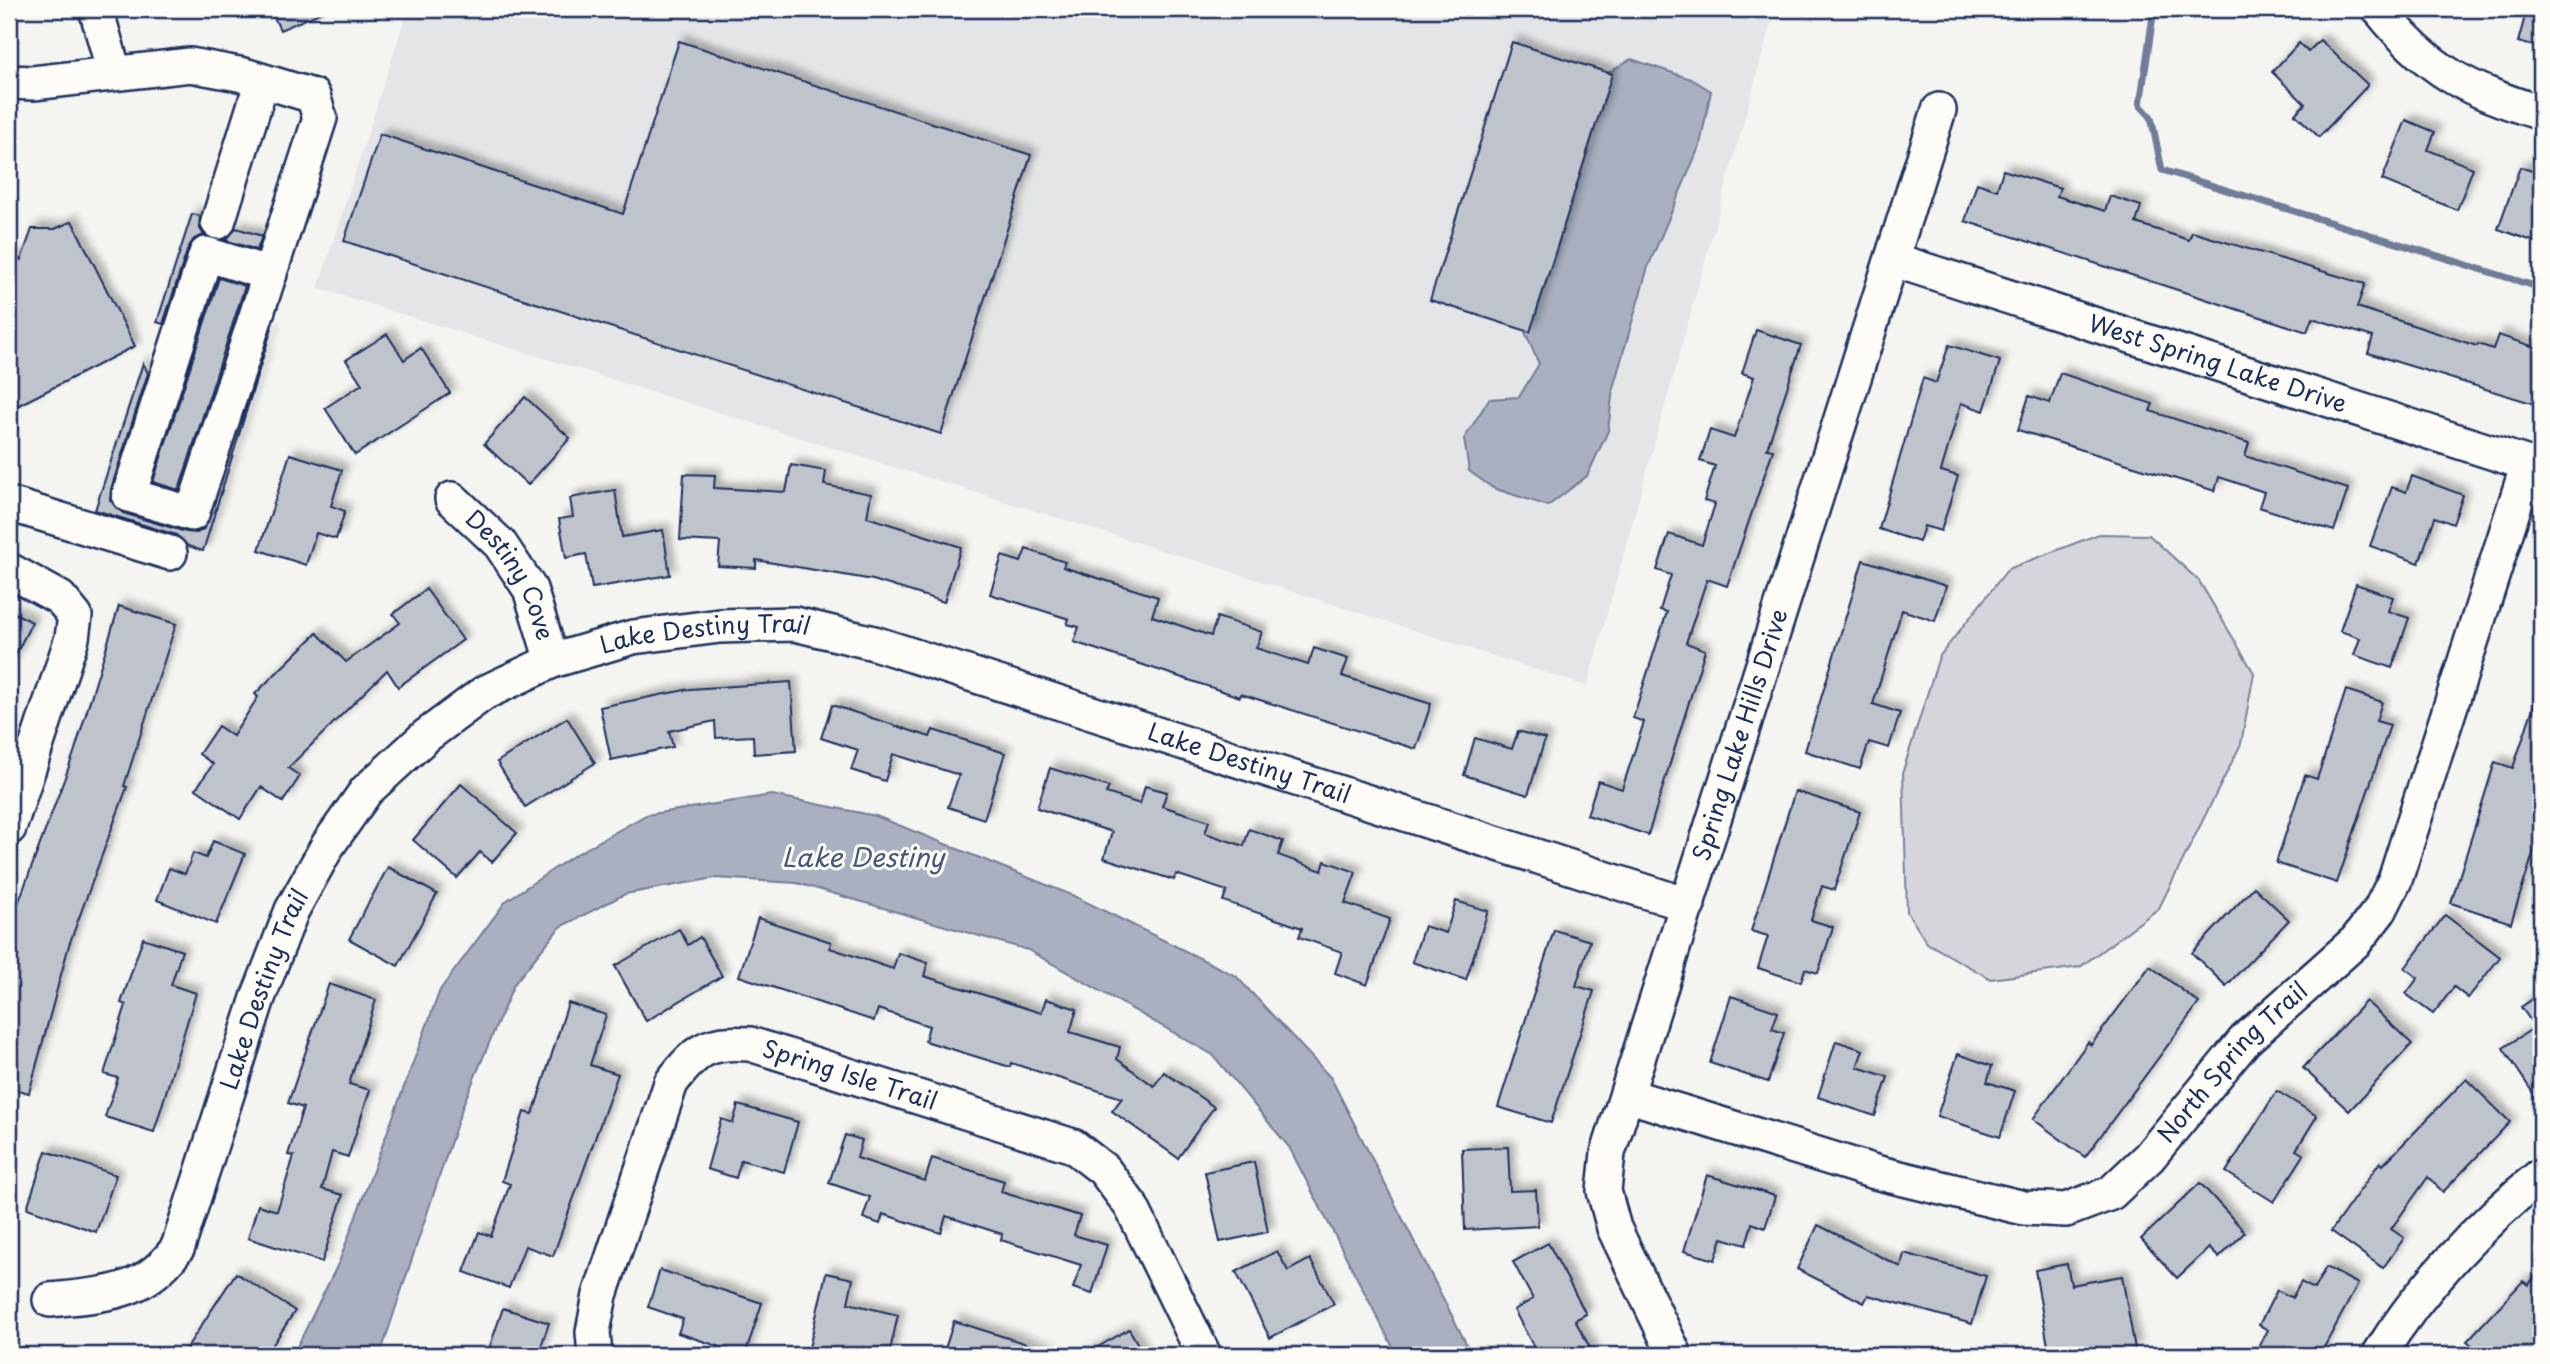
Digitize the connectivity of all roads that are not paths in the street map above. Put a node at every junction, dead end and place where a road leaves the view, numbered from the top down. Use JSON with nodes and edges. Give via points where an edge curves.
{"nodes":[{"id":1,"x":96,"y":9,"type":"edge"},
{"id":2,"x":2379,"y":9,"type":"edge"},
{"id":3,"x":114,"y":72,"type":"junction"},
{"id":4,"x":262,"y":81,"type":"junction"},
{"id":5,"x":9,"y":82,"type":"edge"},
{"id":6,"x":1939,"y":110,"type":"dead end"},
{"id":7,"x":2541,"y":113,"type":"edge"},
{"id":8,"x":218,"y":222,"type":"dead end"},
{"id":9,"x":1894,"y":260,"type":"junction"},
{"id":10,"x":270,"y":274,"type":"junction"},
{"id":11,"x":2535,"y":466,"type":"edge"},
{"id":12,"x":452,"y":499,"type":"dead end"},
{"id":13,"x":9,"y":504,"type":"edge"},
{"id":14,"x":170,"y":553,"type":"dead end"},
{"id":15,"x":9,"y":570,"type":"edge"},
{"id":16,"x":552,"y":661,"type":"junction"},
{"id":17,"x":9,"y":828,"type":"edge"},
{"id":18,"x":1688,"y":905,"type":"junction"},
{"id":19,"x":1627,"y":1095,"type":"junction"},
{"id":20,"x":2541,"y":1175,"type":"edge"},
{"id":21,"x":50,"y":1300,"type":"dead end"},
{"id":22,"x":595,"y":1355,"type":"edge"},
{"id":23,"x":1204,"y":1355,"type":"edge"},
{"id":24,"x":1675,"y":1355,"type":"edge"},
{"id":25,"x":2379,"y":1355,"type":"edge"}],
"edges":[{"from":1,"to":3,"type":"street"},
{"from":2,"to":7,"type":"street","via":[[2407,44],[2446,75]]},
{"from":3,"to":4,"type":"street","via":[[190,65]]},
{"from":3,"to":5,"type":"street"},
{"from":4,"to":8,"type":"street"},
{"from":4,"to":10,"type":"street","via":[[313,96],[320,118]]},
{"from":6,"to":9,"type":"street","name":"Spring Lake Hills Drive"},
{"from":9,"to":11,"type":"street","name":"West Spring Lake Drive"},
{"from":9,"to":18,"type":"street","name":"Spring Lake Hills Drive"},
{"from":10,"to":10,"type":"street","via":[[192,514],[130,495],[206,254]]},
{"from":11,"to":19,"type":"street","name":"North Spring Trail","via":[[2395,880],[2380,910],[2356,941],[2245,1040],[2149,1157],[2111,1194],[2066,1210],[2024,1208],[1875,1172]]},
{"from":12,"to":16,"type":"street","name":"Destiny Cove","via":[[500,544],[530,589]]},
{"from":13,"to":14,"type":"street"},
{"from":15,"to":17,"type":"street","via":[[60,597],[75,615],[72,638]]},
{"from":16,"to":18,"type":"street","name":"Lake Destiny Trail","via":[[633,637],[720,626],[795,624],[874,643]]},
{"from":16,"to":21,"type":"street","name":"Lake Destiny Trail","via":[[484,693],[426,736],[366,792],[328,845],[292,910],[258,998],[178,1247],[164,1266],[140,1284],[109,1294]]},
{"from":18,"to":19,"type":"street","name":"Spring Lake Hills Drive"},
{"from":19,"to":24,"type":"street","name":"Spring Lake Hills Drive","via":[[1608,1153],[1604,1191],[1614,1228]]},
{"from":20,"to":25,"type":"street","via":[[2443,1271]]},
{"from":22,"to":23,"type":"street","name":"Spring Isle Trail","via":[[593,1332],[600,1295],[671,1083],[691,1056],[719,1042],[750,1044],[1073,1146],[1104,1170],[1131,1206]]}]}
